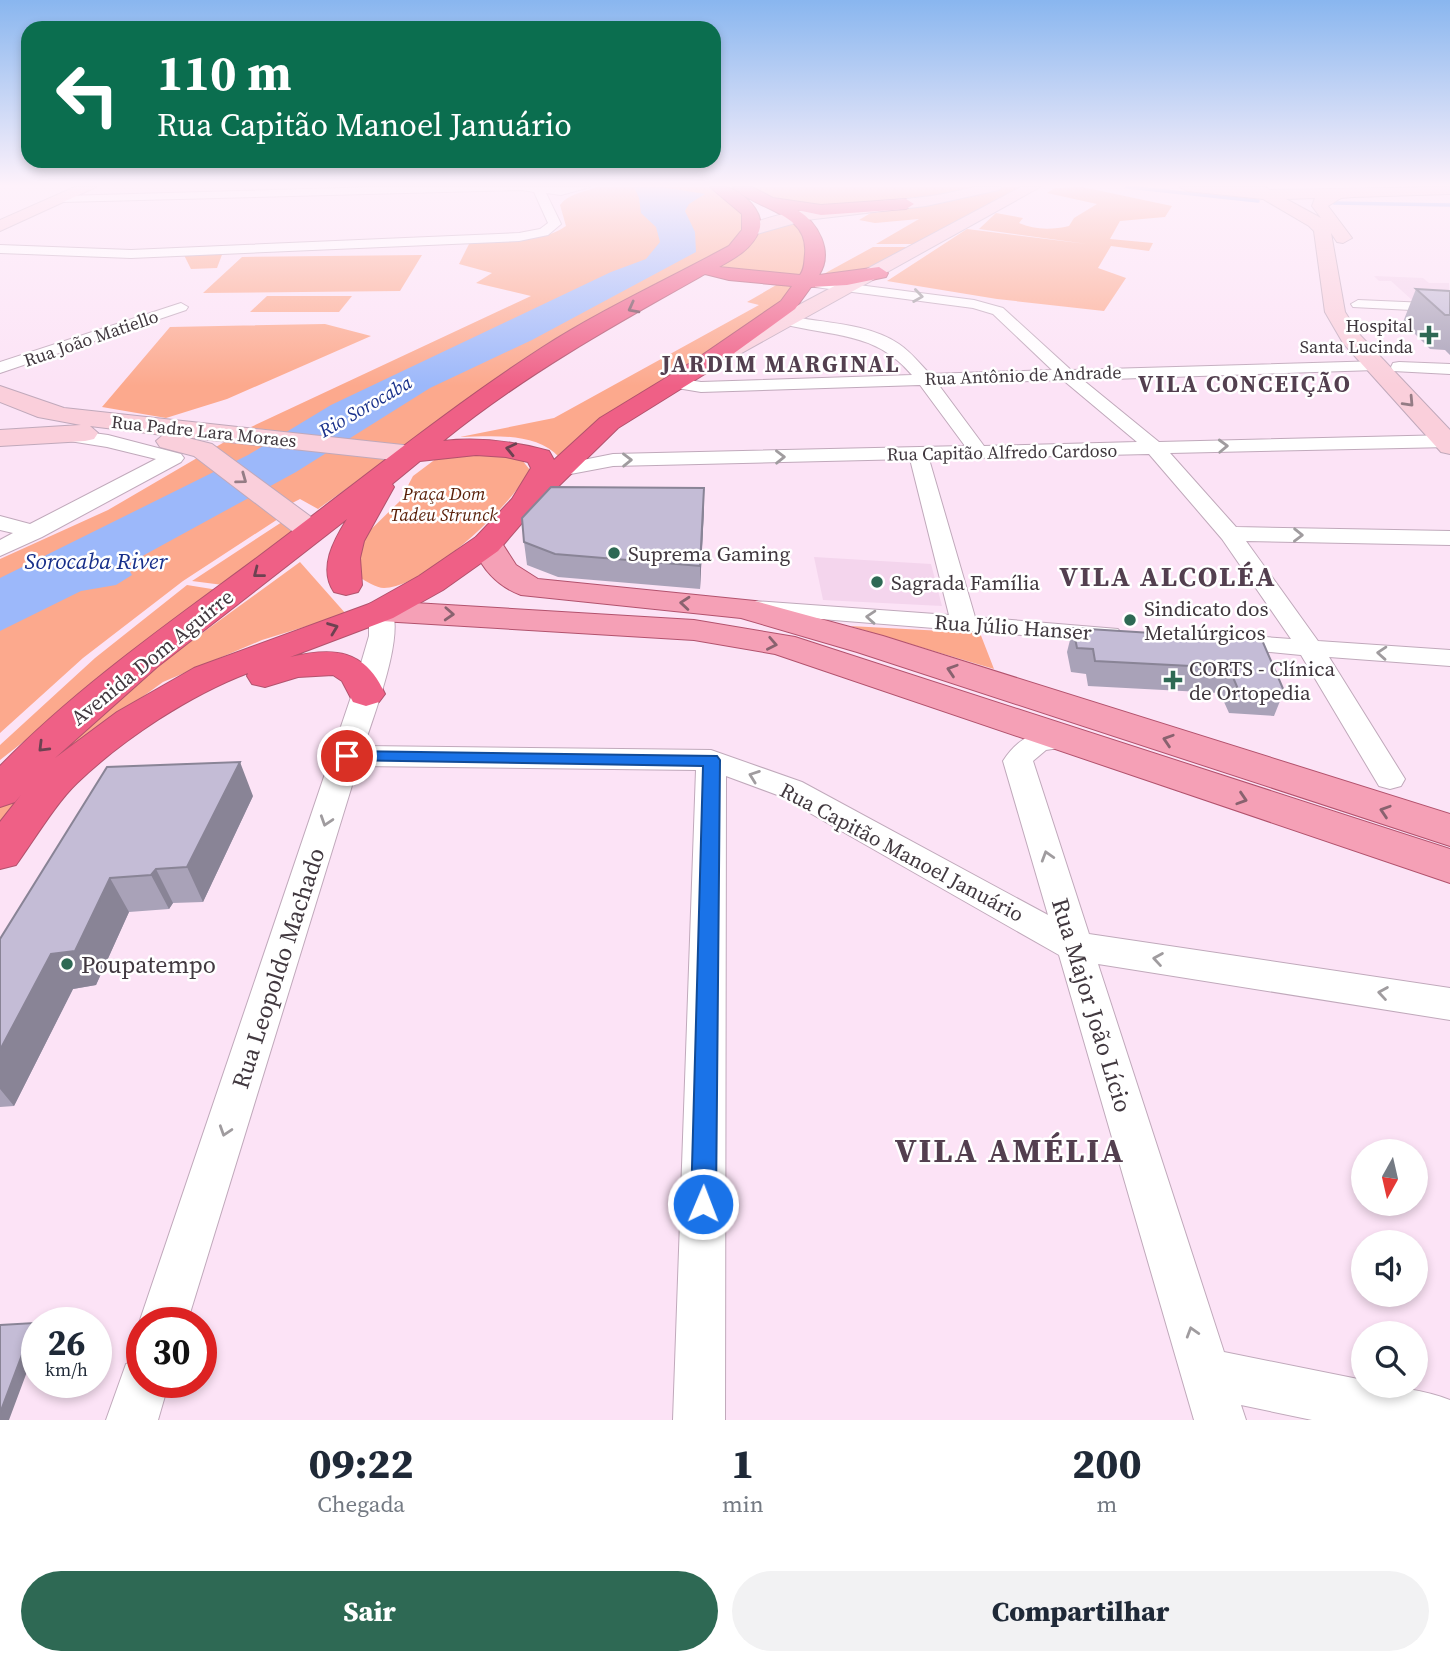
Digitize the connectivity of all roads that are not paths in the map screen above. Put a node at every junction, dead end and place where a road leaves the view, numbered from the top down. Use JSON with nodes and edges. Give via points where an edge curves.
{"nodes":[{"id":1,"x":115,"y":253,"type":"edge"},
{"id":2,"x":148,"y":253,"type":"edge"},
{"id":3,"x":730,"y":253,"type":"edge"},
{"id":4,"x":815,"y":253,"type":"edge"},
{"id":5,"x":914,"y":253,"type":"edge"},
{"id":6,"x":1326,"y":253,"type":"edge"},
{"id":7,"x":1347,"y":253,"type":"edge"},
{"id":8,"x":706,"y":268,"type":"junction"},
{"id":9,"x":879,"y":273,"type":"junction"},
{"id":10,"x":805,"y":282,"type":"junction"},
{"id":11,"x":851,"y":287,"type":"junction"},
{"id":12,"x":181,"y":307,"type":"dead end"},
{"id":13,"x":1450,"y":308,"type":"edge"},
{"id":14,"x":1450,"y":315,"type":"edge"},
{"id":15,"x":1364,"y":317,"type":"junction"},
{"id":16,"x":788,"y":321,"type":"junction"},
{"id":17,"x":1387,"y":366,"type":"junction"},
{"id":18,"x":701,"y":367,"type":"junction"},
{"id":19,"x":0,"y":368,"type":"edge"},
{"id":20,"x":1450,"y":369,"type":"edge"},
{"id":21,"x":1065,"y":373,"type":"junction"},
{"id":22,"x":922,"y":378,"type":"junction"},
{"id":23,"x":671,"y":382,"type":"junction"},
{"id":24,"x":0,"y":393,"type":"edge"},
{"id":25,"x":47,"y":412,"type":"junction"},
{"id":26,"x":64,"y":435,"type":"junction"},
{"id":27,"x":1449,"y":437,"type":"edge"},
{"id":28,"x":6,"y":438,"type":"edge"},
{"id":29,"x":1155,"y":448,"type":"junction"},
{"id":30,"x":979,"y":452,"type":"junction"},
{"id":31,"x":412,"y":454,"type":"junction"},
{"id":32,"x":918,"y":454,"type":"junction"},
{"id":33,"x":563,"y":467,"type":"junction"},
{"id":34,"x":388,"y":473,"type":"junction"},
{"id":35,"x":517,"y":511,"type":"junction"},
{"id":36,"x":0,"y":523,"type":"edge"},
{"id":37,"x":311,"y":531,"type":"junction"},
{"id":38,"x":34,"y":532,"type":"junction"},
{"id":39,"x":1230,"y":534,"type":"junction"},
{"id":40,"x":1450,"y":538,"type":"edge"},
{"id":41,"x":487,"y":544,"type":"junction"},
{"id":42,"x":0,"y":549,"type":"edge"},
{"id":43,"x":346,"y":585,"type":"junction"},
{"id":44,"x":743,"y":608,"type":"junction"},
{"id":45,"x":380,"y":611,"type":"junction"},
{"id":46,"x":964,"y":623,"type":"junction"},
{"id":47,"x":1130,"y":635,"type":"edge"},
{"id":48,"x":1199,"y":640,"type":"edge"},
{"id":49,"x":1310,"y":648,"type":"junction"},
{"id":50,"x":1450,"y":658,"type":"edge"},
{"id":51,"x":366,"y":694,"type":"junction"},
{"id":52,"x":1061,"y":738,"type":"junction"},
{"id":53,"x":347,"y":756,"type":"junction"},
{"id":54,"x":711,"y":760,"type":"junction"},
{"id":55,"x":61,"y":774,"type":"junction"},
{"id":56,"x":1390,"y":779,"type":"dead end"},
{"id":57,"x":0,"y":792,"type":"edge"},
{"id":58,"x":1450,"y":830,"type":"edge"},
{"id":59,"x":0,"y":853,"type":"edge"},
{"id":60,"x":1450,"y":866,"type":"edge"},
{"id":61,"x":1074,"y":946,"type":"junction"},
{"id":62,"x":1450,"y":1004,"type":"edge"},
{"id":63,"x":168,"y":1307,"type":"edge"},
{"id":64,"x":1204,"y":1373,"type":"junction"},
{"id":65,"x":139,"y":1398,"type":"edge"},
{"id":66,"x":132,"y":1420,"type":"edge"},
{"id":67,"x":699,"y":1420,"type":"edge"},
{"id":68,"x":1220,"y":1420,"type":"edge"},
{"id":69,"x":1436,"y":1420,"type":"edge"}],
"edges":[{"from":1,"to":2,"type":"street"},
{"from":3,"to":8,"type":"highway","name":"Avenida Dom Aguirre"},
{"from":4,"to":10,"type":"highway","via":[[813,270]]},
{"from":5,"to":9,"type":"main road"},
{"from":6,"to":17,"type":"main road","via":[[1335,312],[1351,338]]},
{"from":7,"to":15,"type":"main road"},
{"from":8,"to":10,"type":"highway","via":[[716,273]]},
{"from":8,"to":31,"type":"highway","name":"Avenida Dom Aguirre","one_way":true,"via":[[554,350],[467,409]]},
{"from":9,"to":10,"type":"highway","via":[[843,281]]},
{"from":9,"to":11,"type":"main road"},
{"from":10,"to":11,"type":"street"},
{"from":10,"to":18,"type":"highway","via":[[788,305]]},
{"from":11,"to":16,"type":"main road"},
{"from":11,"to":21,"type":"street","one_way":true,"via":[[989,307]]},
{"from":12,"to":19,"type":"street","name":"Rua João Matiello"},
{"from":13,"to":15,"type":"street"},
{"from":14,"to":15,"type":"street"},
{"from":15,"to":17,"type":"main road"},
{"from":16,"to":18,"type":"main road"},
{"from":16,"to":22,"type":"street","via":[[876,340],[893,348]]},
{"from":17,"to":20,"type":"street","name":"Rua Antônio de Andrade"},
{"from":17,"to":21,"type":"street","name":"Rua Antônio de Andrade"},
{"from":17,"to":27,"type":"main road"},
{"from":18,"to":23,"type":"highway"},
{"from":21,"to":22,"type":"street","name":"Rua Antônio de Andrade"},
{"from":21,"to":29,"type":"street"},
{"from":22,"to":23,"type":"street","name":"Rua Antônio de Andrade","via":[[701,387]]},
{"from":22,"to":30,"type":"street"},
{"from":23,"to":33,"type":"highway","via":[[609,424]]},
{"from":24,"to":25,"type":"main road","name":"Rua Padre Lara Moraes"},
{"from":25,"to":28,"type":"main road","via":[[46,424]]},
{"from":25,"to":31,"type":"main road","name":"Rua Padre Lara Moraes"},
{"from":26,"to":28,"type":"main road"},
{"from":26,"to":37,"type":"main road","one_way":true,"via":[[105,431],[151,436],[202,450]]},
{"from":26,"to":38,"type":"street","via":[[174,458]]},
{"from":29,"to":27,"type":"street","name":"Rua Capitão Alfredo Cardoso","one_way":true},
{"from":29,"to":30,"type":"street","name":"Rua Capitão Alfredo Cardoso"},
{"from":29,"to":39,"type":"street"},
{"from":30,"to":32,"type":"street","name":"Rua Capitão Alfredo Cardoso"},
{"from":31,"to":34,"type":"highway","name":"Avenida Dom Aguirre"},
{"from":35,"to":31,"type":"highway","one_way":true,"via":[[545,468],[539,457],[487,445]]},
{"from":33,"to":32,"type":"street","name":"Rua Capitão Alfredo Cardoso","one_way":true,"via":[[613,460]]},
{"from":32,"to":46,"type":"street"},
{"from":33,"to":35,"type":"highway"},
{"from":34,"to":37,"type":"highway","name":"Avenida Dom Aguirre"},
{"from":34,"to":43,"type":"highway","via":[[349,541],[344,558]]},
{"from":35,"to":41,"type":"highway","name":"Avenida Dom Aguirre"},
{"from":36,"to":38,"type":"street"},
{"from":37,"to":43,"type":"highway"},
{"from":37,"to":57,"type":"highway","name":"Avenida Dom Aguirre","one_way":true,"via":[[144,659],[46,743]]},
{"from":38,"to":42,"type":"street"},
{"from":39,"to":40,"type":"street","one_way":true},
{"from":39,"to":49,"type":"street"},
{"from":44,"to":41,"type":"main road","one_way":true,"via":[[533,589],[505,574]]},
{"from":41,"to":45,"type":"highway","name":"Avenida Dom Aguirre"},
{"from":43,"to":45,"type":"highway"},
{"from":46,"to":44,"type":"street","name":"Rua Júlio Hanser","one_way":true},
{"from":58,"to":44,"type":"main road","one_way":true,"via":[[870,644]]},
{"from":45,"to":51,"type":"street","name":"Rua Leopoldo Machado","via":[[382,636]]},
{"from":45,"to":52,"type":"main road","one_way":true,"via":[[694,630],[782,645]]},
{"from":55,"to":45,"type":"highway","name":"Avenida Dom Aguirre","one_way":true,"via":[[131,721],[207,676]]},
{"from":46,"to":47,"type":"street","name":"Rua Júlio Hanser"},
{"from":48,"to":49,"type":"street"},
{"from":50,"to":49,"type":"street","one_way":true},
{"from":49,"to":56,"type":"street"},
{"from":51,"to":53,"type":"street","name":"Rua Leopoldo Machado"},
{"from":51,"to":55,"type":"highway","via":[[356,674],[342,666],[312,663],[284,669],[222,693]]},
{"from":52,"to":60,"type":"main road","one_way":true},
{"from":61,"to":52,"type":"street","name":"Rua Major João Lício","one_way":true,"via":[[1018,761],[1025,747]]},
{"from":53,"to":54,"type":"street","name":"Rua Capitão Manoel Januário"},
{"from":53,"to":63,"type":"street","name":"Rua Leopoldo Machado","one_way":true},
{"from":61,"to":54,"type":"street","name":"Rua Capitão Manoel Januário","one_way":true,"via":[[791,789]]},
{"from":54,"to":67,"type":"street"},
{"from":55,"to":59,"type":"highway","name":"Avenida Dom Aguirre"},
{"from":62,"to":61,"type":"street","name":"Rua Capitão Manoel Januário","one_way":true},
{"from":64,"to":61,"type":"street","name":"Rua Major João Lício","one_way":true},
{"from":64,"to":68,"type":"street","name":"Rua Major João Lício"},
{"from":64,"to":69,"type":"street"},
{"from":65,"to":66,"type":"street"}]}
